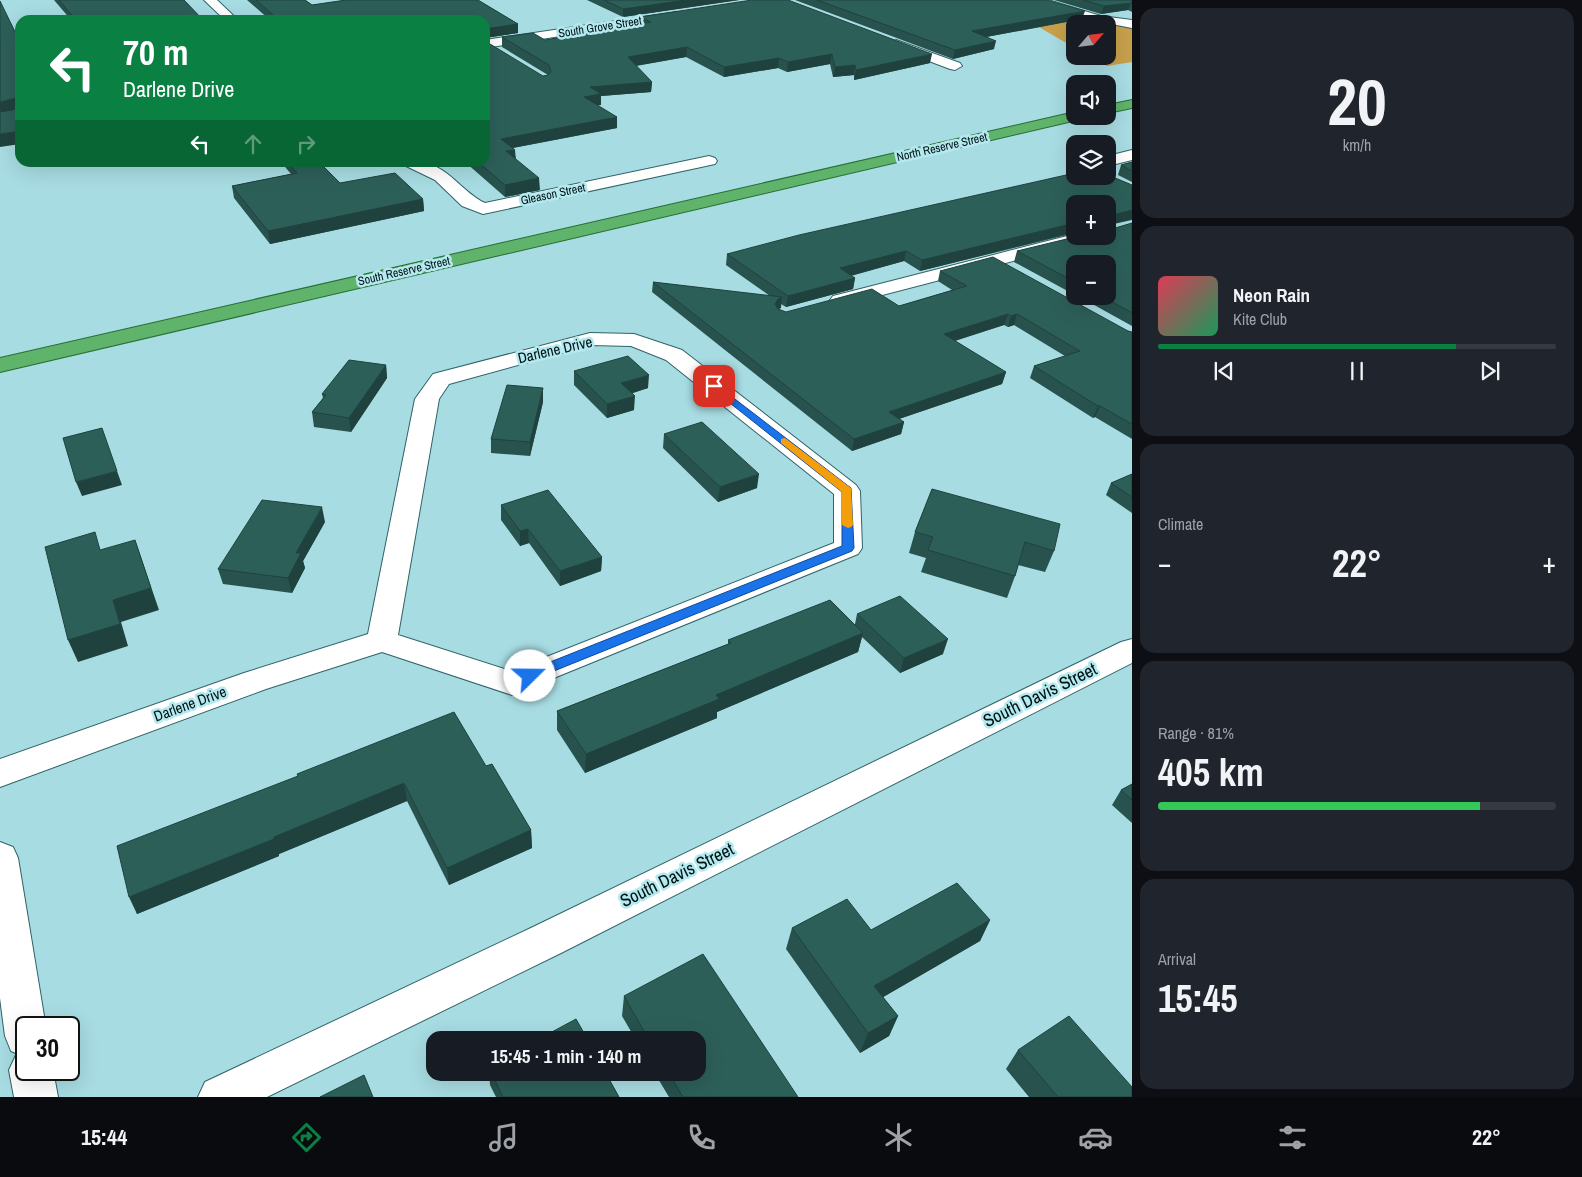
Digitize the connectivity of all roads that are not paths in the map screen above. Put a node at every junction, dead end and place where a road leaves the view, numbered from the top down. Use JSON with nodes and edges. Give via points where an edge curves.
{"nodes":[{"id":1,"x":210,"y":0,"type":"edge"},
{"id":2,"x":1036,"y":0,"type":"edge"},
{"id":3,"x":670,"y":3,"type":"edge"},
{"id":4,"x":226,"y":15,"type":"edge"},
{"id":5,"x":1132,"y":24,"type":"edge"},
{"id":6,"x":888,"y":41,"type":"edge"},
{"id":7,"x":490,"y":43,"type":"edge"},
{"id":8,"x":490,"y":47,"type":"edge"},
{"id":9,"x":502,"y":54,"type":"edge"},
{"id":10,"x":955,"y":66,"type":"edge"},
{"id":11,"x":1132,"y":104,"type":"edge"},
{"id":12,"x":1116,"y":107,"type":"edge"},
{"id":13,"x":1066,"y":119,"type":"edge"},
{"id":14,"x":1132,"y":156,"type":"edge"},
{"id":15,"x":1116,"y":159,"type":"edge"},
{"id":16,"x":709,"y":161,"type":"dead end"},
{"id":17,"x":420,"y":167,"type":"edge"},
{"id":18,"x":808,"y":178,"type":"joint"},
{"id":19,"x":1066,"y":241,"type":"edge"},
{"id":20,"x":992,"y":259,"type":"junction"},
{"id":21,"x":1020,"y":275,"type":"edge"},
{"id":22,"x":825,"y":304,"type":"edge"},
{"id":23,"x":0,"y":365,"type":"edge"},
{"id":24,"x":382,"y":641,"type":"junction"},
{"id":25,"x":1132,"y":650,"type":"edge"},
{"id":26,"x":0,"y":773,"type":"edge"},
{"id":27,"x":0,"y":858,"type":"edge"},
{"id":28,"x":23,"y":1016,"type":"edge"},
{"id":29,"x":33,"y":1081,"type":"edge"},
{"id":30,"x":36,"y":1097,"type":"edge"},
{"id":31,"x":220,"y":1097,"type":"edge"}],
"edges":[{"from":1,"to":4,"type":"street"},
{"from":2,"to":5,"type":"street","via":[[1100,19]]},
{"from":3,"to":7,"type":"street","name":"South Grove Street","via":[[689,11]]},
{"from":6,"to":10,"type":"street"},
{"from":8,"to":9,"type":"street"},
{"from":11,"to":12,"type":"highway"},
{"from":13,"to":18,"type":"highway","name":"North Reserve Street"},
{"from":14,"to":15,"type":"street"},
{"from":16,"to":17,"type":"street","name":"Gleason Street","via":[[483,208],[468,202],[440,177]]},
{"from":18,"to":23,"type":"highway","name":"South Reserve Street"},
{"from":19,"to":20,"type":"street"},
{"from":20,"to":21,"type":"street"},
{"from":20,"to":22,"type":"street"},
{"from":24,"to":24,"type":"street","name":"Darlene Drive","via":[[512,683],[848,548],[847,491],[674,355],[634,340],[590,339],[441,379],[427,399]]},
{"from":24,"to":26,"type":"street","name":"Darlene Drive","via":[[255,681]]},
{"from":25,"to":31,"type":"street","name":"South Davis Street","via":[[556,936]]},
{"from":27,"to":28,"type":"street"},
{"from":29,"to":30,"type":"street"}]}
